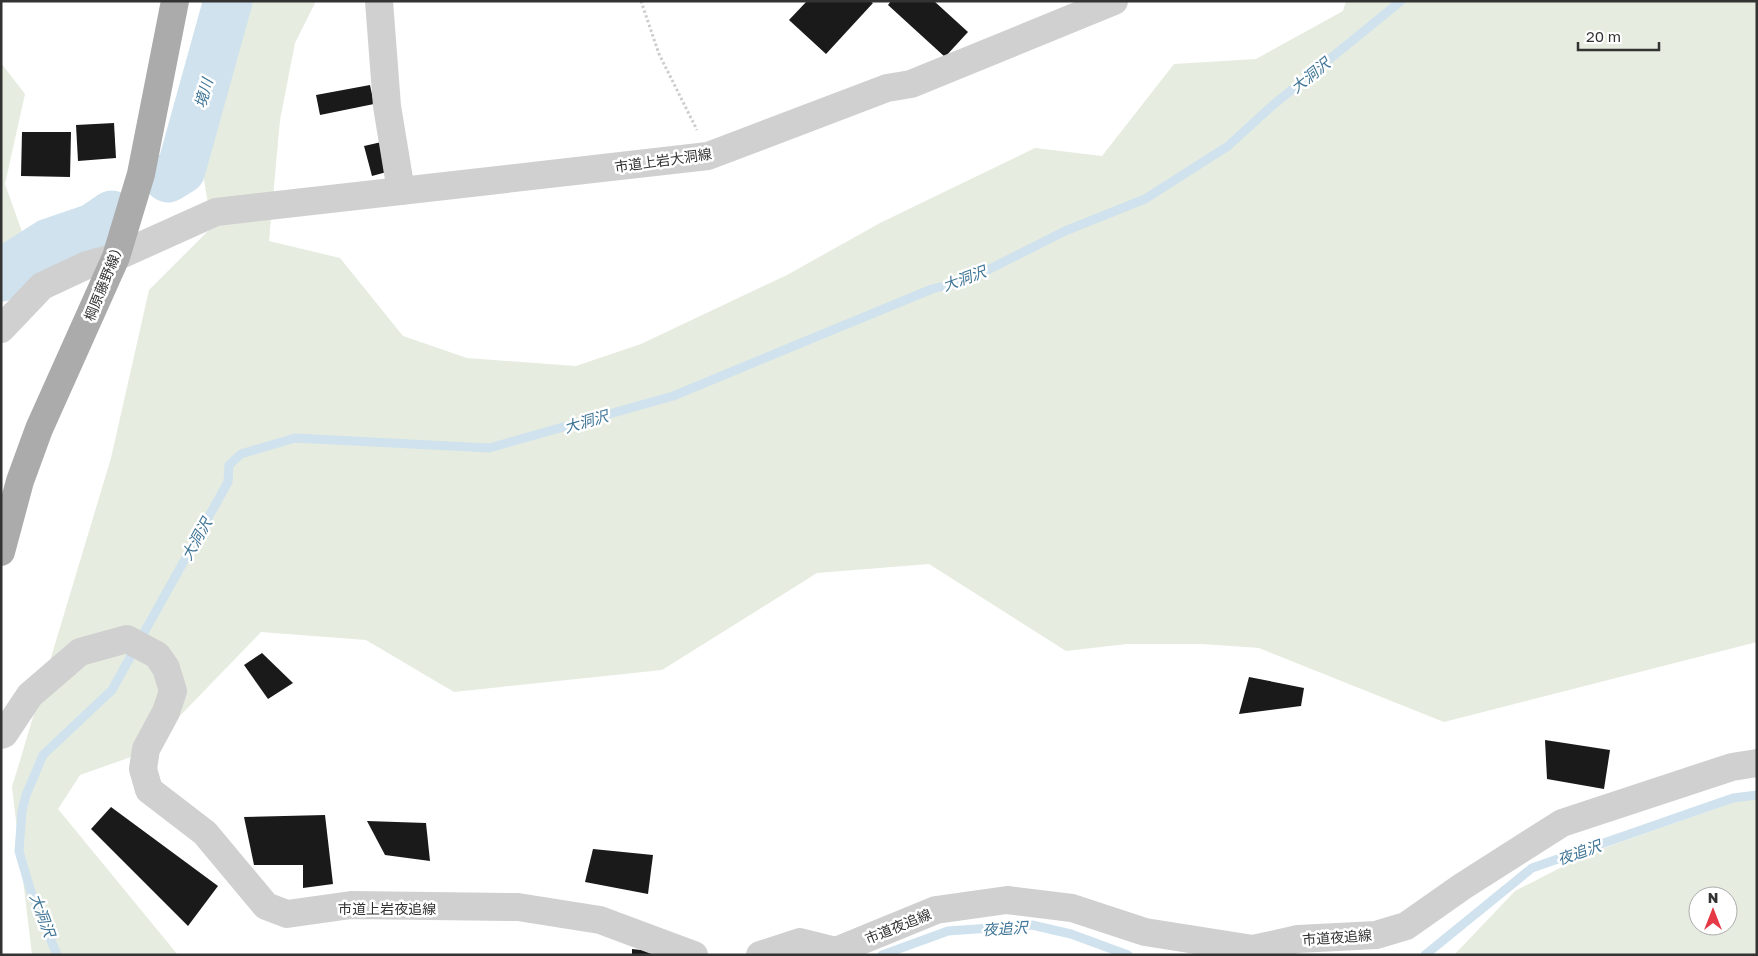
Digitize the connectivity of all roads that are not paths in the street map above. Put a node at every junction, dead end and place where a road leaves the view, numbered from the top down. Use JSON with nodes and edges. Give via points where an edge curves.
{"nodes":[{"id":1,"x":175,"y":1,"type":"edge"},
{"id":2,"x":379,"y":1,"type":"edge"},
{"id":3,"x":1114,"y":1,"type":"edge"},
{"id":4,"x":401,"y":191,"type":"junction"},
{"id":5,"x":116,"y":258,"type":"junction"},
{"id":6,"x":1,"y":329,"type":"edge"},
{"id":7,"x":1,"y":552,"type":"edge"},
{"id":8,"x":1,"y":735,"type":"edge"},
{"id":9,"x":1757,"y":763,"type":"edge"},
{"id":10,"x":835,"y":953,"type":"edge"},
{"id":11,"x":694,"y":955,"type":"edge"},
{"id":12,"x":760,"y":955,"type":"edge"}],
"edges":[{"from":1,"to":5,"type":"main road","name":"棡原藤野線）","via":[[141,174]]},
{"from":2,"to":4,"type":"street","via":[[387,106]]},
{"from":3,"to":4,"type":"street","name":"市道上岩大洞線","via":[[911,84],[887,88],[708,156]]},
{"from":4,"to":5,"type":"street","name":"市道上岩大洞線","via":[[216,212]]},
{"from":5,"to":6,"type":"street","name":"市道上岩大洞線","via":[[87,265],[42,286]]},
{"from":5,"to":7,"type":"main road","name":"棡原藤野線）","via":[[39,429],[20,481]]},
{"from":8,"to":11,"type":"street","name":"市道上岩夜追線","via":[[30,695],[80,652],[127,640],[157,655],[166,668],[173,691],[166,712],[146,749],[143,770],[149,790],[205,833],[266,906],[287,914],[351,905],[518,907],[600,920]]},
{"from":9,"to":10,"type":"street","name":"市道夜追線","via":[[1732,767],[1562,823],[1406,926],[1376,935],[1298,939],[1254,949],[1146,932],[1072,908],[1007,900],[936,910]]},
{"from":10,"to":12,"type":"street","via":[[800,942]]}]}
